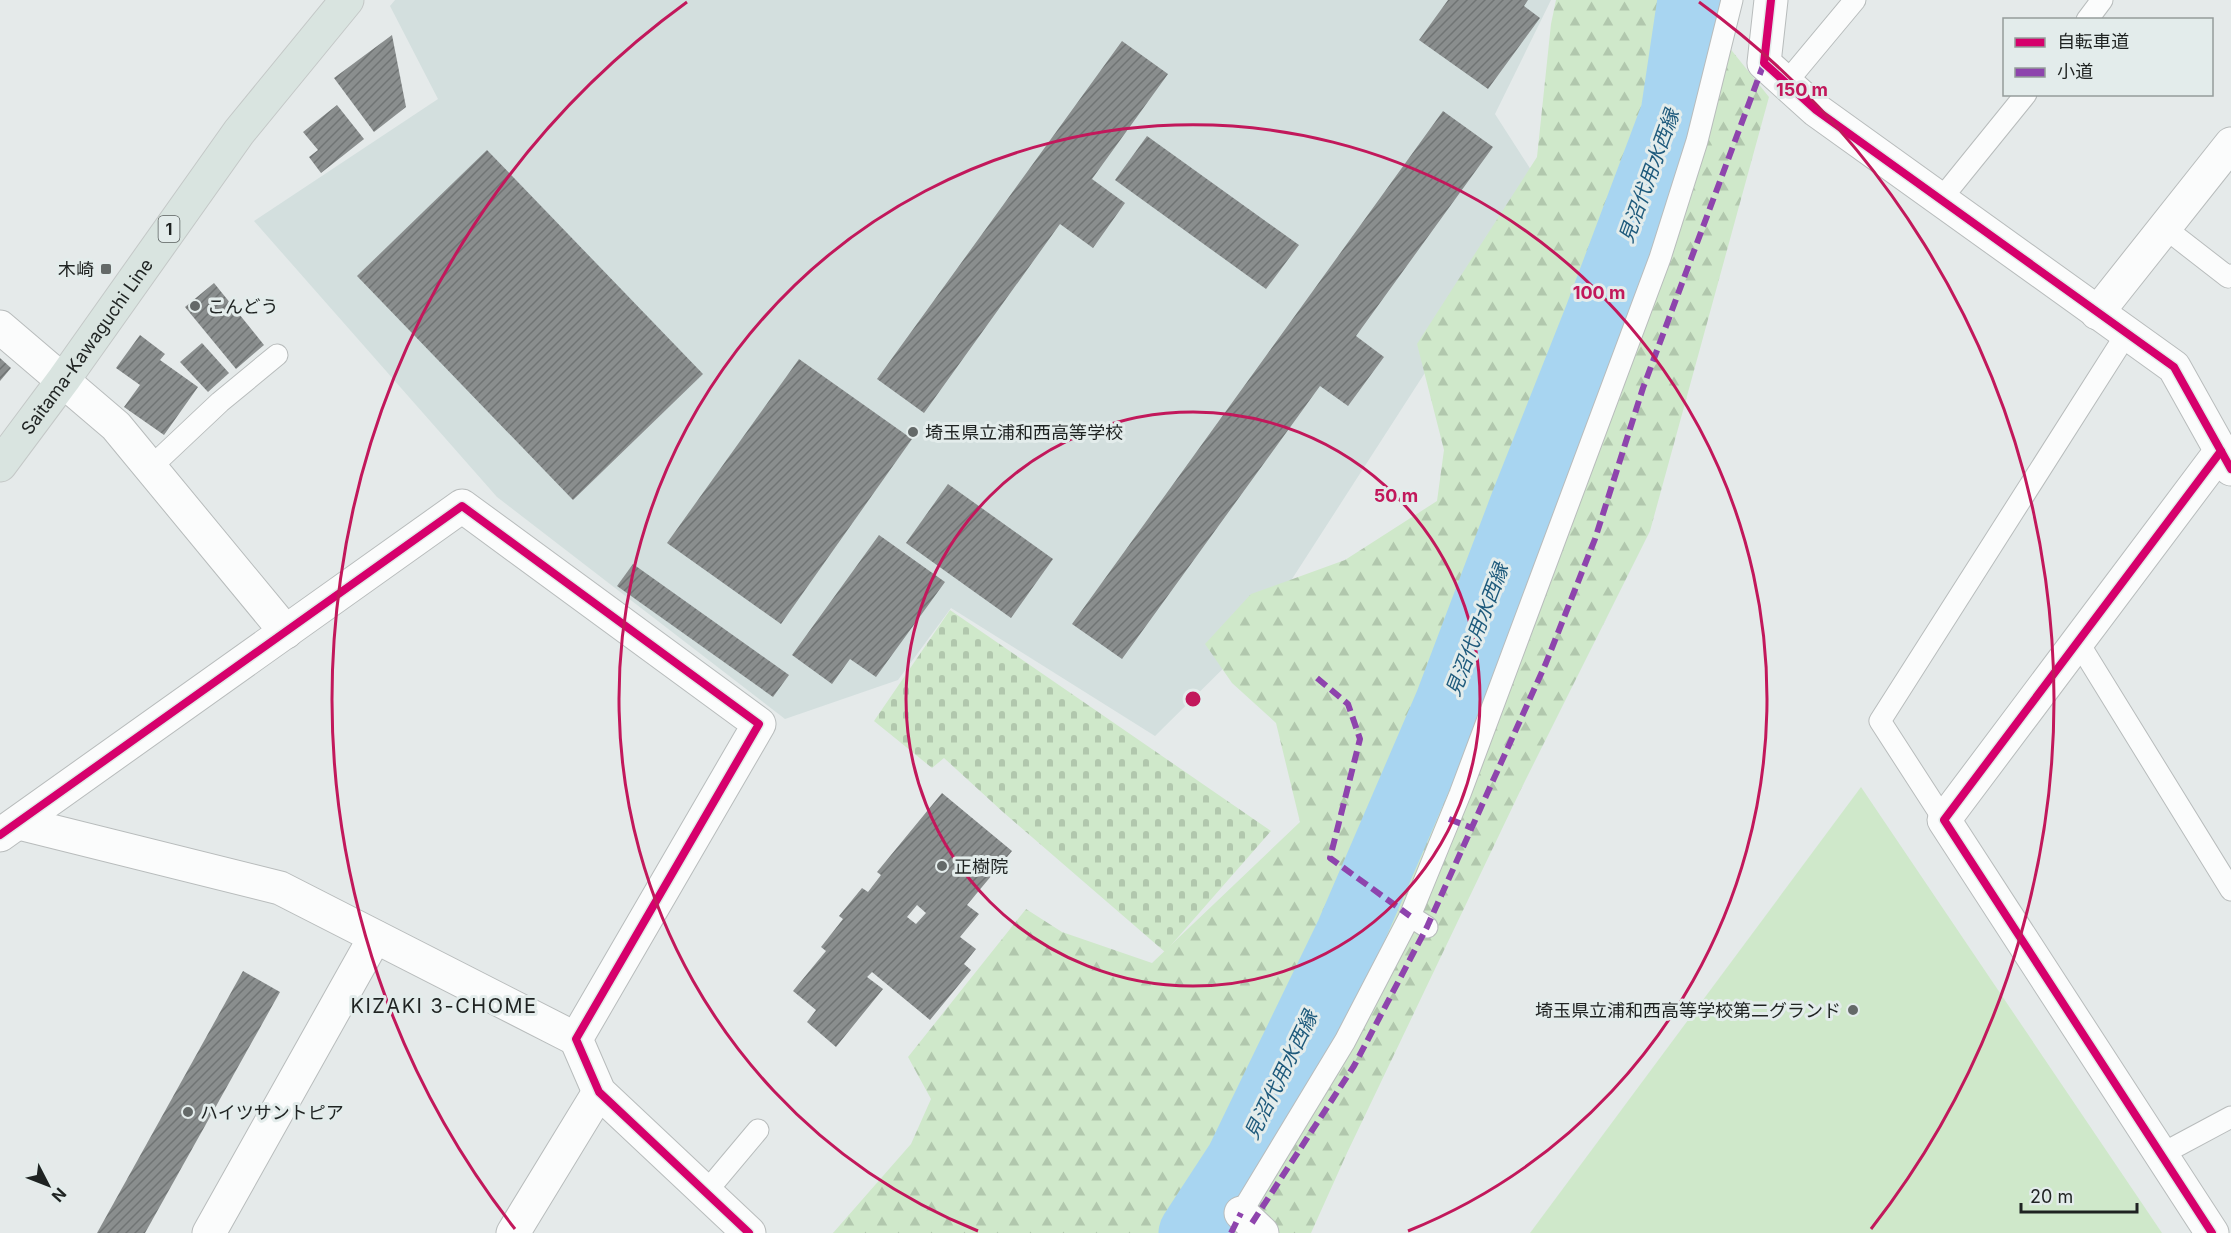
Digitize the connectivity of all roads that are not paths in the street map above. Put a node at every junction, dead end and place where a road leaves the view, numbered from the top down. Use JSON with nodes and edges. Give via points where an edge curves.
{"nodes":[{"id":1,"x":347,"y":0,"type":"edge"},
{"id":2,"x":1732,"y":0,"type":"edge"},
{"id":3,"x":1772,"y":0,"type":"edge"},
{"id":4,"x":1855,"y":0,"type":"edge"},
{"id":5,"x":2103,"y":0,"type":"edge"},
{"id":6,"x":2089,"y":18,"type":"edge"},
{"id":7,"x":1785,"y":84,"type":"junction"},
{"id":8,"x":2024,"y":96,"type":"edge"},
{"id":9,"x":2231,"y":144,"type":"edge"},
{"id":10,"x":1941,"y":200,"type":"junction"},
{"id":11,"x":2165,"y":228,"type":"junction"},
{"id":12,"x":2231,"y":275,"type":"edge"},
{"id":13,"x":2097,"y":313,"type":"junction"},
{"id":14,"x":0,"y":327,"type":"edge"},
{"id":15,"x":2127,"y":333,"type":"junction"},
{"id":16,"x":278,"y":355,"type":"dead end"},
{"id":17,"x":64,"y":379,"type":"junction"},
{"id":18,"x":2228,"y":455,"type":"edge"},
{"id":19,"x":0,"y":465,"type":"edge"},
{"id":20,"x":151,"y":467,"type":"junction"},
{"id":21,"x":286,"y":632,"type":"junction"},
{"id":22,"x":2078,"y":642,"type":"junction"},
{"id":23,"x":1944,"y":820,"type":"junction"},
{"id":24,"x":9,"y":829,"type":"edge"},
{"id":25,"x":2231,"y":890,"type":"edge"},
{"id":26,"x":375,"y":937,"type":"junction"},
{"id":27,"x":576,"y":1039,"type":"junction"},
{"id":28,"x":599,"y":1092,"type":"junction"},
{"id":29,"x":2231,"y":1117,"type":"edge"},
{"id":30,"x":758,"y":1130,"type":"dead end"},
{"id":31,"x":2160,"y":1155,"type":"junction"},
{"id":32,"x":706,"y":1192,"type":"junction"},
{"id":33,"x":1252,"y":1223,"type":"edge"},
{"id":34,"x":209,"y":1233,"type":"edge"},
{"id":35,"x":513,"y":1233,"type":"edge"},
{"id":36,"x":749,"y":1233,"type":"edge"},
{"id":37,"x":2212,"y":1233,"type":"edge"}],
"edges":[{"from":1,"to":17,"type":"main road","name":"Saitama-Kawaguchi Line","number":"1","via":[[239,132]]},
{"from":2,"to":33,"type":"lane","via":[[1697,141],[1660,258],[1464,783],[1419,921],[1346,1041]]},
{"from":3,"to":7,"type":"street","via":[[1764,63]]},
{"from":4,"to":7,"type":"lane"},
{"from":5,"to":6,"type":"lane"},
{"from":7,"to":10,"type":"street"},
{"from":8,"to":10,"type":"lane"},
{"from":9,"to":11,"type":"street"},
{"from":10,"to":13,"type":"street"},
{"from":11,"to":12,"type":"lane","via":[[2228,277]]},
{"from":11,"to":13,"type":"street"},
{"from":13,"to":15,"type":"street"},
{"from":14,"to":17,"type":"street"},
{"from":15,"to":18,"type":"street","via":[[2174,367]]},
{"from":15,"to":23,"type":"lane","via":[[1880,722]]},
{"from":16,"to":20,"type":"lane","via":[[220,402]]},
{"from":17,"to":19,"type":"main road","name":"Saitama-Kawaguchi Line","number":"1"},
{"from":17,"to":20,"type":"street","via":[[116,426]]},
{"from":18,"to":22,"type":"street"},
{"from":20,"to":21,"type":"street"},
{"from":21,"to":24,"type":"street"},
{"from":21,"to":27,"type":"street","via":[[462,506],[759,724]]},
{"from":22,"to":23,"type":"street"},
{"from":22,"to":25,"type":"lane"},
{"from":23,"to":31,"type":"street"},
{"from":24,"to":26,"type":"street","via":[[280,888]]},
{"from":26,"to":27,"type":"street"},
{"from":26,"to":34,"type":"street"},
{"from":27,"to":28,"type":"street"},
{"from":28,"to":32,"type":"street"},
{"from":28,"to":35,"type":"street"},
{"from":29,"to":31,"type":"lane"},
{"from":30,"to":32,"type":"lane"},
{"from":31,"to":37,"type":"street"},
{"from":32,"to":36,"type":"street"}]}
